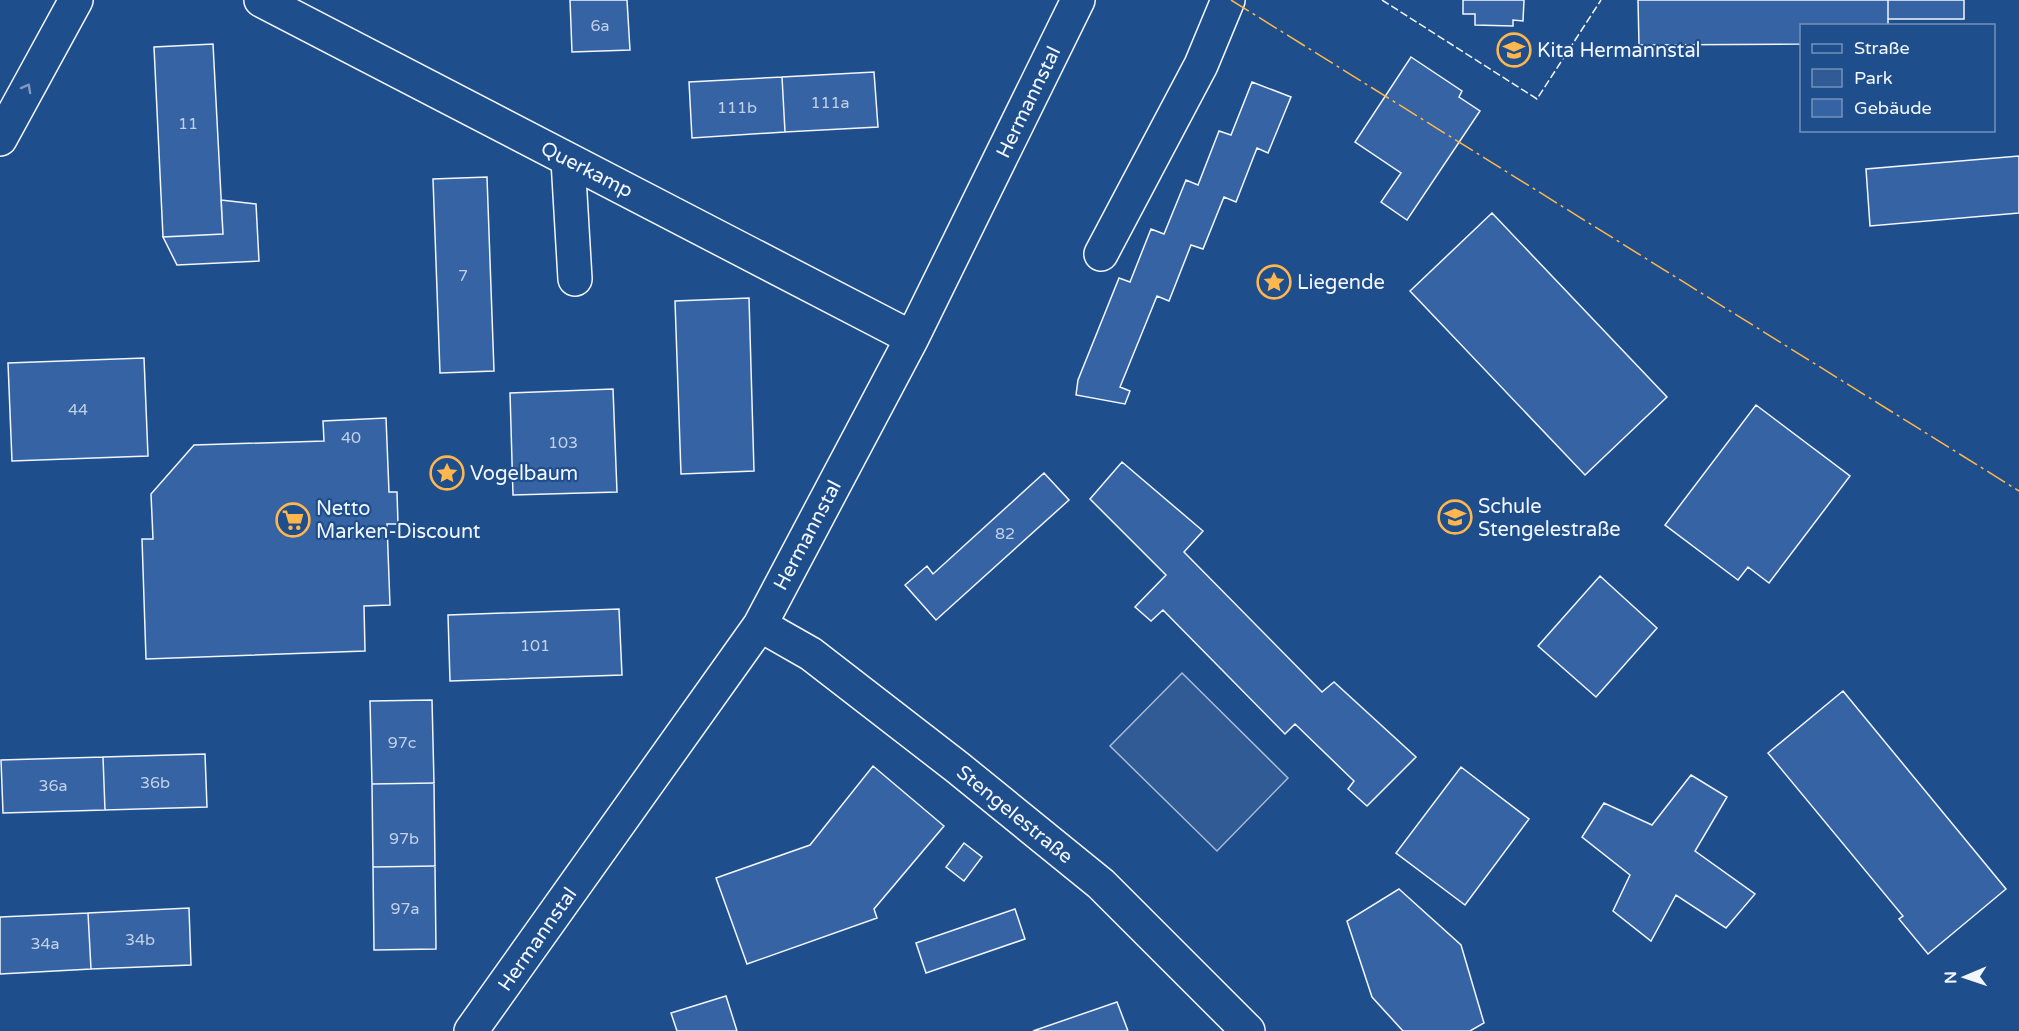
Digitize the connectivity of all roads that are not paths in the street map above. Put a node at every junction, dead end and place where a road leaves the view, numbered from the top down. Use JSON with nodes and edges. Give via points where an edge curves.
{"nodes":[{"id":1,"x":76,"y":0,"type":"edge"},
{"id":2,"x":261,"y":0,"type":"edge"},
{"id":3,"x":1078,"y":0,"type":"edge"},
{"id":4,"x":1228,"y":0,"type":"edge"},
{"id":5,"x":0,"y":139,"type":"edge"},
{"id":6,"x":568,"y":160,"type":"junction"},
{"id":7,"x":1101,"y":254,"type":"dead end"},
{"id":8,"x":575,"y":279,"type":"dead end"},
{"id":9,"x":912,"y":338,"type":"junction"},
{"id":10,"x":760,"y":625,"type":"junction"},
{"id":11,"x":471,"y":1031,"type":"edge"},
{"id":12,"x":1248,"y":1031,"type":"edge"}],
"edges":[{"from":5,"to":1,"type":"street","one_way":true},
{"from":2,"to":6,"type":"street","name":"Querkamp"},
{"from":3,"to":9,"type":"street","name":"Hermannstal"},
{"from":4,"to":7,"type":"street","via":[[1201,65]]},
{"from":6,"to":8,"type":"street"},
{"from":6,"to":9,"type":"street","name":"Querkamp"},
{"from":9,"to":10,"type":"street","name":"Hermannstal"},
{"from":10,"to":11,"type":"street","name":"Hermannstal"},
{"from":10,"to":12,"type":"street","name":"Stengelestraße","via":[[811,654],[1093,877]]}]}
